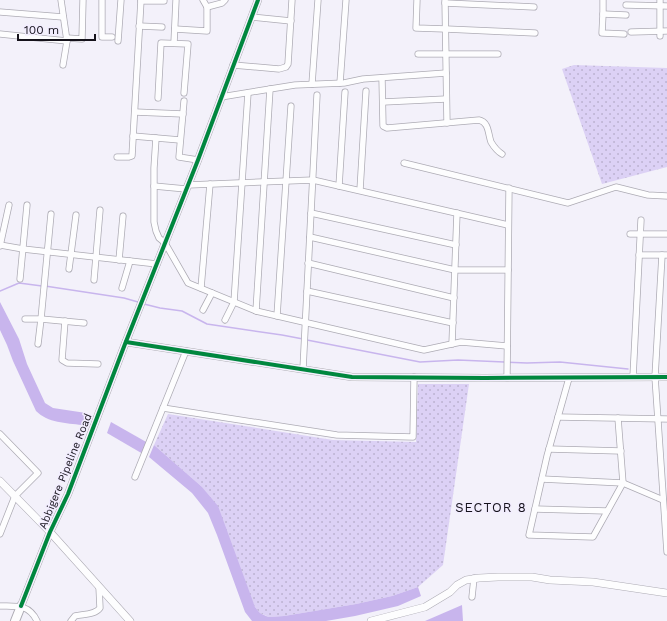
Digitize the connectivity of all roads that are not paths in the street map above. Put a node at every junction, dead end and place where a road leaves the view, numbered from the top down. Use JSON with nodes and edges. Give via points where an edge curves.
{"nodes":[{"id":1,"x":60,"y":0,"type":"edge"},
{"id":2,"x":83,"y":0,"type":"edge"},
{"id":3,"x":102,"y":0,"type":"edge"},
{"id":4,"x":121,"y":0,"type":"edge"},
{"id":5,"x":176,"y":0,"type":"edge"},
{"id":6,"x":203,"y":0,"type":"edge"},
{"id":7,"x":224,"y":0,"type":"edge"},
{"id":8,"x":258,"y":0,"type":"edge"},
{"id":9,"x":292,"y":0,"type":"edge"},
{"id":10,"x":318,"y":0,"type":"edge"},
{"id":11,"x":346,"y":0,"type":"edge"},
{"id":12,"x":417,"y":0,"type":"edge"},
{"id":13,"x":603,"y":0,"type":"edge"},
{"id":14,"x":141,"y":1,"type":"edge"},
{"id":15,"x":164,"y":1,"type":"dead end"},
{"id":16,"x":445,"y":2,"type":"edge"},
{"id":17,"x":660,"y":3,"type":"edge"},
{"id":18,"x":626,"y":6,"type":"dead end"},
{"id":19,"x":667,"y":6,"type":"edge"},
{"id":20,"x":207,"y":7,"type":"junction"},
{"id":21,"x":534,"y":8,"type":"dead end"},
{"id":22,"x":0,"y":12,"type":"edge"},
{"id":23,"x":603,"y":14,"type":"junction"},
{"id":24,"x":626,"y":15,"type":"dead end"},
{"id":25,"x":63,"y":17,"type":"junction"},
{"id":26,"x":252,"y":17,"type":"junction"},
{"id":27,"x":291,"y":21,"type":"junction"},
{"id":28,"x":139,"y":26,"type":"junction"},
{"id":29,"x":162,"y":27,"type":"dead end"},
{"id":30,"x":175,"y":29,"type":"junction"},
{"id":31,"x":446,"y":29,"type":"junction"},
{"id":32,"x":667,"y":31,"type":"edge"},
{"id":33,"x":631,"y":32,"type":"dead end"},
{"id":34,"x":535,"y":33,"type":"dead end"},
{"id":35,"x":660,"y":33,"type":"junction"},
{"id":36,"x":0,"y":34,"type":"edge"},
{"id":37,"x":624,"y":34,"type":"dead end"},
{"id":38,"x":112,"y":37,"type":"dead end"},
{"id":39,"x":67,"y":39,"type":"junction"},
{"id":40,"x":118,"y":41,"type":"dead end"},
{"id":41,"x":174,"y":43,"type":"junction"},
{"id":42,"x":418,"y":54,"type":"dead end"},
{"id":43,"x":446,"y":54,"type":"junction"},
{"id":44,"x":498,"y":54,"type":"dead end"},
{"id":45,"x":63,"y":65,"type":"dead end"},
{"id":46,"x":233,"y":65,"type":"junction"},
{"id":47,"x":446,"y":73,"type":"junction"},
{"id":48,"x":382,"y":78,"type":"junction"},
{"id":49,"x":340,"y":83,"type":"junction"},
{"id":50,"x":312,"y":84,"type":"junction"},
{"id":51,"x":270,"y":89,"type":"junction"},
{"id":52,"x":366,"y":91,"type":"dead end"},
{"id":53,"x":184,"y":92,"type":"dead end"},
{"id":54,"x":345,"y":92,"type":"dead end"},
{"id":55,"x":248,"y":93,"type":"junction"},
{"id":56,"x":317,"y":95,"type":"dead end"},
{"id":57,"x":221,"y":97,"type":"junction"},
{"id":58,"x":158,"y":98,"type":"dead end"},
{"id":59,"x":446,"y":99,"type":"junction"},
{"id":60,"x":184,"y":101,"type":"dead end"},
{"id":61,"x":383,"y":102,"type":"junction"},
{"id":62,"x":291,"y":106,"type":"dead end"},
{"id":63,"x":135,"y":112,"type":"junction"},
{"id":64,"x":183,"y":114,"type":"junction"},
{"id":65,"x":447,"y":123,"type":"junction"},
{"id":66,"x":133,"y":136,"type":"junction"},
{"id":67,"x":156,"y":138,"type":"junction"},
{"id":68,"x":180,"y":140,"type":"junction"},
{"id":69,"x":502,"y":154,"type":"dead end"},
{"id":70,"x":117,"y":157,"type":"dead end"},
{"id":71,"x":198,"y":160,"type":"junction"},
{"id":72,"x":404,"y":164,"type":"dead end"},
{"id":73,"x":313,"y":180,"type":"junction"},
{"id":74,"x":286,"y":181,"type":"junction"},
{"id":75,"x":264,"y":182,"type":"junction"},
{"id":76,"x":242,"y":183,"type":"junction"},
{"id":77,"x":210,"y":184,"type":"junction"},
{"id":78,"x":154,"y":186,"type":"junction"},
{"id":79,"x":339,"y":186,"type":"junction"},
{"id":80,"x":187,"y":187,"type":"junction"},
{"id":81,"x":509,"y":188,"type":"junction"},
{"id":82,"x":360,"y":190,"type":"junction"},
{"id":83,"x":667,"y":196,"type":"edge"},
{"id":84,"x":9,"y":205,"type":"dead end"},
{"id":85,"x":27,"y":205,"type":"dead end"},
{"id":86,"x":100,"y":210,"type":"dead end"},
{"id":87,"x":311,"y":213,"type":"junction"},
{"id":88,"x":457,"y":213,"type":"junction"},
{"id":89,"x":51,"y":214,"type":"dead end"},
{"id":90,"x":76,"y":215,"type":"dead end"},
{"id":91,"x":123,"y":216,"type":"dead end"},
{"id":92,"x":641,"y":220,"type":"dead end"},
{"id":93,"x":508,"y":225,"type":"junction"},
{"id":94,"x":630,"y":234,"type":"dead end"},
{"id":95,"x":641,"y":234,"type":"junction"},
{"id":96,"x":667,"y":234,"type":"edge"},
{"id":97,"x":310,"y":237,"type":"junction"},
{"id":98,"x":165,"y":243,"type":"junction"},
{"id":99,"x":0,"y":245,"type":"edge"},
{"id":100,"x":456,"y":245,"type":"junction"},
{"id":101,"x":23,"y":249,"type":"junction"},
{"id":102,"x":47,"y":251,"type":"junction"},
{"id":103,"x":71,"y":254,"type":"junction"},
{"id":104,"x":639,"y":255,"type":"junction"},
{"id":105,"x":665,"y":255,"type":"edge"},
{"id":106,"x":96,"y":257,"type":"junction"},
{"id":107,"x":119,"y":260,"type":"junction"},
{"id":108,"x":130,"y":261,"type":"junction"},
{"id":109,"x":308,"y":263,"type":"junction"},
{"id":110,"x":157,"y":264,"type":"junction"},
{"id":111,"x":69,"y":269,"type":"dead end"},
{"id":112,"x":455,"y":270,"type":"junction"},
{"id":113,"x":508,"y":270,"type":"junction"},
{"id":114,"x":20,"y":279,"type":"dead end"},
{"id":115,"x":94,"y":280,"type":"dead end"},
{"id":116,"x":122,"y":288,"type":"dead end"},
{"id":117,"x":201,"y":288,"type":"junction"},
{"id":118,"x":307,"y":291,"type":"junction"},
{"id":119,"x":212,"y":293,"type":"junction"},
{"id":120,"x":454,"y":298,"type":"junction"},
{"id":121,"x":234,"y":302,"type":"junction"},
{"id":122,"x":203,"y":310,"type":"dead end"},
{"id":123,"x":256,"y":311,"type":"junction"},
{"id":124,"x":277,"y":316,"type":"junction"},
{"id":125,"x":25,"y":319,"type":"dead end"},
{"id":126,"x":41,"y":319,"type":"junction"},
{"id":127,"x":225,"y":320,"type":"dead end"},
{"id":128,"x":65,"y":321,"type":"junction"},
{"id":129,"x":305,"y":322,"type":"junction"},
{"id":130,"x":84,"y":323,"type":"dead end"},
{"id":131,"x":453,"y":323,"type":"junction"},
{"id":132,"x":126,"y":342,"type":"junction"},
{"id":133,"x":38,"y":344,"type":"dead end"},
{"id":134,"x":452,"y":344,"type":"junction"},
{"id":135,"x":507,"y":346,"type":"junction"},
{"id":136,"x":186,"y":351,"type":"junction"},
{"id":137,"x":98,"y":364,"type":"dead end"},
{"id":138,"x":303,"y":369,"type":"junction"},
{"id":139,"x":633,"y":377,"type":"junction"},
{"id":140,"x":655,"y":377,"type":"junction"},
{"id":141,"x":667,"y":377,"type":"edge"},
{"id":142,"x":414,"y":378,"type":"junction"},
{"id":143,"x":507,"y":378,"type":"junction"},
{"id":144,"x":570,"y":378,"type":"junction"},
{"id":145,"x":163,"y":408,"type":"junction"},
{"id":146,"x":558,"y":417,"type":"junction"},
{"id":147,"x":618,"y":418,"type":"junction"},
{"id":148,"x":658,"y":419,"type":"junction"},
{"id":149,"x":667,"y":419,"type":"edge"},
{"id":150,"x":0,"y":434,"type":"edge"},
{"id":151,"x":549,"y":449,"type":"junction"},
{"id":152,"x":621,"y":451,"type":"junction"},
{"id":153,"x":135,"y":477,"type":"dead end"},
{"id":154,"x":542,"y":479,"type":"junction"},
{"id":155,"x":0,"y":481,"type":"edge"},
{"id":156,"x":623,"y":483,"type":"junction"},
{"id":157,"x":15,"y":496,"type":"junction"},
{"id":158,"x":664,"y":500,"type":"junction"},
{"id":159,"x":535,"y":509,"type":"junction"},
{"id":160,"x":607,"y":512,"type":"junction"},
{"id":161,"x":50,"y":532,"type":"junction"},
{"id":162,"x":0,"y":534,"type":"edge"},
{"id":163,"x":667,"y":552,"type":"edge"},
{"id":164,"x":474,"y":578,"type":"junction"},
{"id":165,"x":100,"y":587,"type":"junction"},
{"id":166,"x":667,"y":593,"type":"edge"},
{"id":167,"x":472,"y":597,"type":"dead end"},
{"id":168,"x":0,"y":606,"type":"edge"},
{"id":169,"x":21,"y":606,"type":"junction"},
{"id":170,"x":16,"y":621,"type":"edge"},
{"id":171,"x":38,"y":621,"type":"edge"},
{"id":172,"x":72,"y":621,"type":"edge"},
{"id":173,"x":130,"y":621,"type":"edge"},
{"id":174,"x":371,"y":621,"type":"edge"}],
"edges":[{"from":1,"to":25,"type":"street"},
{"from":2,"to":39,"type":"street","via":[[82,39]]},
{"from":3,"to":38,"type":"street","via":[[102,36]]},
{"from":4,"to":40,"type":"street"},
{"from":5,"to":30,"type":"street"},
{"from":6,"to":20,"type":"street"},
{"from":7,"to":20,"type":"street","via":[[222,3]]},
{"from":8,"to":26,"type":"street","name":"Abbigere Pipeline Road"},
{"from":9,"to":27,"type":"street"},
{"from":10,"to":50,"type":"street"},
{"from":11,"to":49,"type":"street"},
{"from":12,"to":31,"type":"street","via":[[416,28]]},
{"from":13,"to":23,"type":"street"},
{"from":14,"to":15,"type":"street"},
{"from":14,"to":28,"type":"street"},
{"from":16,"to":21,"type":"street"},
{"from":16,"to":31,"type":"street"},
{"from":17,"to":18,"type":"street"},
{"from":17,"to":19,"type":"street"},
{"from":17,"to":35,"type":"street"},
{"from":20,"to":30,"type":"street","via":[[207,31]]},
{"from":22,"to":25,"type":"street"},
{"from":23,"to":24,"type":"street"},
{"from":23,"to":37,"type":"street","via":[[602,33]]},
{"from":25,"to":39,"type":"street"},
{"from":26,"to":27,"type":"street"},
{"from":26,"to":46,"type":"street","name":"Abbigere Pipeline Road"},
{"from":27,"to":46,"type":"street","via":[[286,67],[279,69]]},
{"from":28,"to":29,"type":"street"},
{"from":28,"to":63,"type":"street"},
{"from":30,"to":41,"type":"street"},
{"from":31,"to":34,"type":"street"},
{"from":31,"to":43,"type":"street"},
{"from":32,"to":35,"type":"street"},
{"from":33,"to":35,"type":"street"},
{"from":36,"to":39,"type":"street"},
{"from":39,"to":45,"type":"street"},
{"from":41,"to":53,"type":"street","via":[[188,44]]},
{"from":41,"to":58,"type":"street","via":[[161,43]]},
{"from":42,"to":43,"type":"street"},
{"from":43,"to":44,"type":"street"},
{"from":43,"to":47,"type":"street"},
{"from":46,"to":57,"type":"street","name":"Abbigere Pipeline Road"},
{"from":47,"to":48,"type":"street"},
{"from":47,"to":59,"type":"street"},
{"from":48,"to":49,"type":"street"},
{"from":48,"to":61,"type":"street"},
{"from":49,"to":50,"type":"street"},
{"from":50,"to":51,"type":"street"},
{"from":51,"to":55,"type":"street"},
{"from":51,"to":75,"type":"street"},
{"from":52,"to":82,"type":"street"},
{"from":54,"to":79,"type":"street"},
{"from":55,"to":57,"type":"street"},
{"from":55,"to":76,"type":"street"},
{"from":56,"to":73,"type":"street"},
{"from":57,"to":71,"type":"street","name":"Abbigere Pipeline Road"},
{"from":59,"to":61,"type":"street"},
{"from":59,"to":65,"type":"street"},
{"from":60,"to":64,"type":"street"},
{"from":61,"to":65,"type":"street","via":[[383,126],[387,128]]},
{"from":62,"to":74,"type":"street"},
{"from":63,"to":64,"type":"street"},
{"from":63,"to":66,"type":"street"},
{"from":64,"to":68,"type":"street"},
{"from":65,"to":69,"type":"street","via":[[483,121],[496,150]]},
{"from":66,"to":67,"type":"street"},
{"from":66,"to":70,"type":"street","via":[[132,156]]},
{"from":67,"to":68,"type":"street"},
{"from":67,"to":78,"type":"street"},
{"from":68,"to":71,"type":"street","via":[[179,157]]},
{"from":71,"to":80,"type":"street","name":"Abbigere Pipeline Road"},
{"from":72,"to":81,"type":"street"},
{"from":73,"to":74,"type":"street"},
{"from":73,"to":79,"type":"street"},
{"from":73,"to":87,"type":"street"},
{"from":74,"to":75,"type":"street"},
{"from":74,"to":124,"type":"street"},
{"from":75,"to":76,"type":"street"},
{"from":75,"to":123,"type":"street"},
{"from":76,"to":77,"type":"street"},
{"from":76,"to":121,"type":"street"},
{"from":77,"to":80,"type":"street"},
{"from":77,"to":117,"type":"street"},
{"from":78,"to":80,"type":"street"},
{"from":78,"to":98,"type":"street","via":[[154,222],[159,238]]},
{"from":79,"to":82,"type":"street"},
{"from":80,"to":98,"type":"street","name":"Abbigere Pipeline Road"},
{"from":81,"to":83,"type":"street","via":[[568,203],[616,187],[648,195]]},
{"from":81,"to":93,"type":"street"},
{"from":82,"to":88,"type":"street"},
{"from":84,"to":99,"type":"street"},
{"from":85,"to":101,"type":"street"},
{"from":86,"to":106,"type":"street"},
{"from":87,"to":97,"type":"street"},
{"from":87,"to":100,"type":"street"},
{"from":88,"to":93,"type":"street"},
{"from":88,"to":100,"type":"street"},
{"from":89,"to":102,"type":"street"},
{"from":90,"to":103,"type":"street"},
{"from":91,"to":107,"type":"street"},
{"from":92,"to":95,"type":"street"},
{"from":93,"to":113,"type":"street"},
{"from":94,"to":95,"type":"street"},
{"from":95,"to":96,"type":"street"},
{"from":95,"to":104,"type":"street"},
{"from":97,"to":109,"type":"street"},
{"from":97,"to":112,"type":"street"},
{"from":98,"to":110,"type":"street","name":"Abbigere Pipeline Road"},
{"from":98,"to":117,"type":"street","via":[[188,283]]},
{"from":99,"to":101,"type":"street"},
{"from":100,"to":112,"type":"street"},
{"from":101,"to":102,"type":"street"},
{"from":101,"to":114,"type":"street"},
{"from":102,"to":103,"type":"street"},
{"from":102,"to":126,"type":"street"},
{"from":103,"to":106,"type":"street"},
{"from":103,"to":111,"type":"street"},
{"from":104,"to":105,"type":"street"},
{"from":104,"to":139,"type":"street"},
{"from":105,"to":140,"type":"street"},
{"from":106,"to":107,"type":"street"},
{"from":106,"to":115,"type":"street"},
{"from":107,"to":108,"type":"street"},
{"from":108,"to":110,"type":"street"},
{"from":108,"to":116,"type":"street"},
{"from":109,"to":118,"type":"street"},
{"from":109,"to":120,"type":"street"},
{"from":110,"to":132,"type":"street","name":"Abbigere Pipeline Road"},
{"from":112,"to":113,"type":"street"},
{"from":112,"to":120,"type":"street"},
{"from":113,"to":135,"type":"street"},
{"from":117,"to":119,"type":"street"},
{"from":118,"to":129,"type":"street"},
{"from":118,"to":131,"type":"street"},
{"from":119,"to":121,"type":"street"},
{"from":119,"to":122,"type":"street"},
{"from":120,"to":131,"type":"street"},
{"from":121,"to":123,"type":"street"},
{"from":121,"to":127,"type":"street"},
{"from":123,"to":124,"type":"street"},
{"from":124,"to":129,"type":"street"},
{"from":125,"to":126,"type":"street"},
{"from":126,"to":128,"type":"street"},
{"from":126,"to":133,"type":"street"},
{"from":128,"to":130,"type":"street"},
{"from":128,"to":137,"type":"street","via":[[62,360],[67,363]]},
{"from":129,"to":134,"type":"street","via":[[424,350]]},
{"from":129,"to":138,"type":"street"},
{"from":131,"to":134,"type":"street"},
{"from":132,"to":136,"type":"street"},
{"from":132,"to":161,"type":"street","name":"Abbigere Pipeline Road","via":[[68,494]]},
{"from":134,"to":135,"type":"street","via":[[461,342]]},
{"from":135,"to":143,"type":"street"},
{"from":136,"to":138,"type":"street"},
{"from":136,"to":145,"type":"street"},
{"from":138,"to":142,"type":"street","via":[[352,377]]},
{"from":139,"to":140,"type":"street"},
{"from":139,"to":144,"type":"street"},
{"from":140,"to":141,"type":"street"},
{"from":140,"to":148,"type":"street"},
{"from":142,"to":143,"type":"street"},
{"from":142,"to":145,"type":"street","via":[[413,437],[338,435]]},
{"from":143,"to":144,"type":"street"},
{"from":144,"to":146,"type":"street"},
{"from":145,"to":153,"type":"street"},
{"from":146,"to":147,"type":"street"},
{"from":146,"to":151,"type":"street"},
{"from":147,"to":148,"type":"street"},
{"from":147,"to":152,"type":"street"},
{"from":148,"to":149,"type":"street"},
{"from":148,"to":158,"type":"street"},
{"from":150,"to":157,"type":"street","via":[[38,472]]},
{"from":151,"to":152,"type":"street"},
{"from":151,"to":154,"type":"street"},
{"from":152,"to":156,"type":"street"},
{"from":154,"to":156,"type":"street"},
{"from":154,"to":159,"type":"street"},
{"from":155,"to":157,"type":"street"},
{"from":156,"to":158,"type":"street"},
{"from":156,"to":160,"type":"street"},
{"from":157,"to":161,"type":"street"},
{"from":157,"to":162,"type":"street"},
{"from":158,"to":163,"type":"street"},
{"from":159,"to":160,"type":"street"},
{"from":159,"to":160,"type":"street","via":[[529,536],[593,537]]},
{"from":161,"to":165,"type":"street"},
{"from":161,"to":169,"type":"street","name":"Abbigere Pipeline Road"},
{"from":164,"to":166,"type":"street","via":[[593,582]]},
{"from":164,"to":167,"type":"street"},
{"from":164,"to":174,"type":"street","via":[[457,585],[425,607]]},
{"from":165,"to":172,"type":"street","via":[[99,610],[75,616]]},
{"from":165,"to":173,"type":"street"},
{"from":168,"to":169,"type":"street"},
{"from":169,"to":170,"type":"main road","name":"Abbigere Pipeline Road"},
{"from":169,"to":171,"type":"street"}]}
